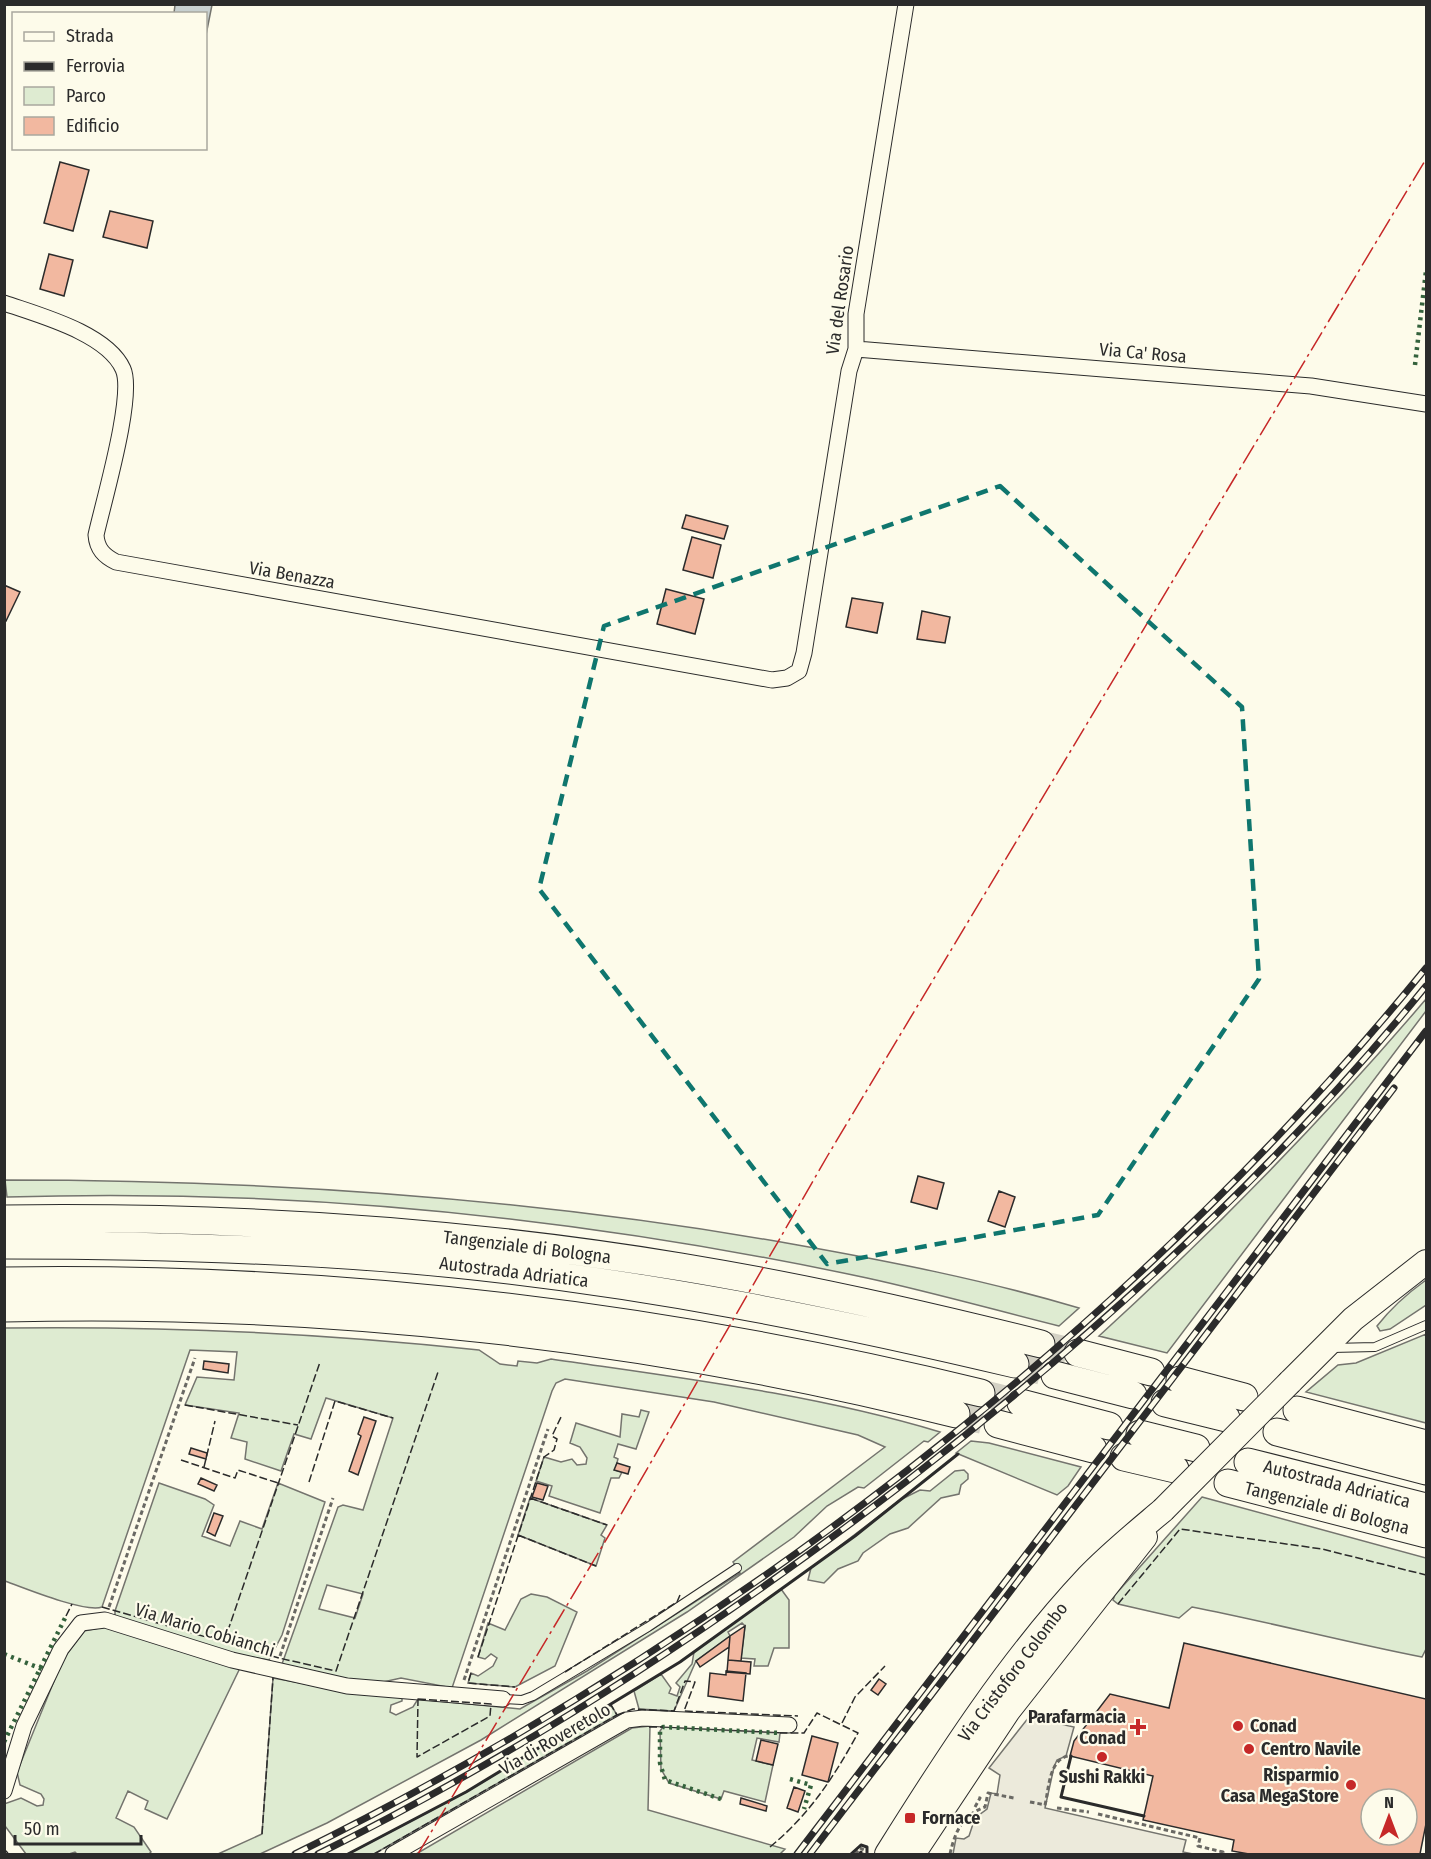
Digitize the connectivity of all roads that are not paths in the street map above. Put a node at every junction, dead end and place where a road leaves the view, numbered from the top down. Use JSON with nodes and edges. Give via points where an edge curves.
{"nodes":[{"id":1,"x":906,"y":4,"type":"edge"},
{"id":2,"x":4,"y":303,"type":"edge"},
{"id":3,"x":856,"y":349,"type":"junction"},
{"id":4,"x":1426,"y":404,"type":"edge"},
{"id":5,"x":799,"y":671,"type":"joint"},
{"id":6,"x":4,"y":1219,"type":"edge"},
{"id":7,"x":4,"y":1245,"type":"edge"},
{"id":8,"x":1426,"y":1262,"type":"edge"},
{"id":9,"x":4,"y":1281,"type":"edge"},
{"id":10,"x":4,"y":1308,"type":"edge"},
{"id":11,"x":1426,"y":1325,"type":"edge"},
{"id":12,"x":1041,"y":1344,"type":"tunnel mouth"},
{"id":13,"x":1324,"y":1347,"type":"junction"},
{"id":14,"x":1078,"y":1353,"type":"tunnel mouth"},
{"id":15,"x":1015,"y":1364,"type":"tunnel mouth"},
{"id":16,"x":1151,"y":1372,"type":"dead end"},
{"id":17,"x":1055,"y":1375,"type":"tunnel mouth"},
{"id":18,"x":1180,"y":1380,"type":"dead end"},
{"id":19,"x":981,"y":1393,"type":"tunnel mouth"},
{"id":20,"x":1133,"y":1395,"type":"dead end"},
{"id":21,"x":1244,"y":1397,"type":"dead end"},
{"id":22,"x":1021,"y":1403,"type":"tunnel mouth"},
{"id":23,"x":1165,"y":1403,"type":"dead end"},
{"id":24,"x":1297,"y":1410,"type":"dead end"},
{"id":25,"x":956,"y":1414,"type":"tunnel mouth"},
{"id":26,"x":1226,"y":1418,"type":"dead end"},
{"id":27,"x":998,"y":1424,"type":"tunnel mouth"},
{"id":28,"x":1108,"y":1426,"type":"dead end"},
{"id":29,"x":1277,"y":1432,"type":"dead end"},
{"id":30,"x":1140,"y":1434,"type":"dead end"},
{"id":31,"x":1426,"y":1444,"type":"edge"},
{"id":32,"x":1196,"y":1448,"type":"dead end"},
{"id":33,"x":1093,"y":1449,"type":"dead end"},
{"id":34,"x":1124,"y":1456,"type":"dead end"},
{"id":35,"x":1248,"y":1462,"type":"dead end"},
{"id":36,"x":1175,"y":1469,"type":"dead end"},
{"id":37,"x":1426,"y":1471,"type":"edge"},
{"id":38,"x":1228,"y":1483,"type":"dead end"},
{"id":39,"x":1426,"y":1507,"type":"edge"},
{"id":40,"x":1163,"y":1510,"type":"junction"},
{"id":41,"x":1426,"y":1534,"type":"edge"},
{"id":42,"x":737,"y":1568,"type":"dead end"},
{"id":43,"x":503,"y":1699,"type":"joint"},
{"id":44,"x":789,"y":1725,"type":"dead end"},
{"id":45,"x":4,"y":1791,"type":"edge"},
{"id":46,"x":393,"y":1854,"type":"edge"},
{"id":47,"x":887,"y":1854,"type":"edge"},
{"id":48,"x":913,"y":1854,"type":"edge"}],
"edges":[{"from":1,"to":3,"type":"street","name":"Via del Rosario","via":[[856,314]]},
{"from":2,"to":5,"type":"street","name":"Via Benazza","via":[[68,326],[102,345],[122,367],[126,393],[96,535],[102,553],[116,562],[772,680]]},
{"from":3,"to":4,"type":"street","name":"Via Ca' Rosa","via":[[1311,386]]},
{"from":3,"to":5,"type":"street","name":"Via del Rosario","via":[[849,371]]},
{"from":6,"to":12,"type":"highway","name":"Tangenziale di Bologna","via":[[285,1224],[532,1247],[751,1279]]},
{"from":7,"to":15,"type":"highway","name":"Autostrada Adriatica","via":[[320,1253],[504,1270],[743,1304]]},
{"from":8,"to":13,"type":"main road","name":"Via Cristoforo Colombo","via":[[1374,1300]]},
{"from":9,"to":19,"type":"highway","name":"Autostrada Adriatica","via":[[273,1286],[500,1306],[743,1342]]},
{"from":10,"to":25,"type":"highway","via":[[276,1313],[490,1331],[739,1367]]},
{"from":11,"to":13,"type":"lane","via":[[1375,1347]]},
{"from":13,"to":40,"type":"main road","name":"Via Cristoforo Colombo","bridge":true},
{"from":14,"to":16,"type":"highway"},
{"from":17,"to":20,"type":"highway"},
{"from":18,"to":21,"type":"highway"},
{"from":22,"to":28,"type":"highway"},
{"from":23,"to":26,"type":"highway"},
{"from":24,"to":31,"type":"highway"},
{"from":27,"to":33,"type":"highway"},
{"from":29,"to":37,"type":"highway","name":"Autostrada Adriatica"},
{"from":30,"to":32,"type":"highway"},
{"from":34,"to":36,"type":"highway"},
{"from":35,"to":39,"type":"highway","name":"Autostrada Adriatica"},
{"from":38,"to":41,"type":"highway","name":"Tangenziale di Bologna"},
{"from":40,"to":47,"type":"main road","name":"Via Cristoforo Colombo","via":[[1094,1571],[1032,1643]]},
{"from":40,"to":48,"type":"main road","name":"Via Cristoforo Colombo","via":[[1129,1560],[1008,1711]]},
{"from":42,"to":43,"type":"lane","via":[[533,1696]]},
{"from":43,"to":45,"type":"street","name":"Via Mario Cobianchi","via":[[347,1686],[272,1671],[105,1620],[81,1623],[62,1649],[24,1726]]},
{"from":44,"to":46,"type":"street","name":"Via di Roveretolo","via":[[627,1720]]}]}
